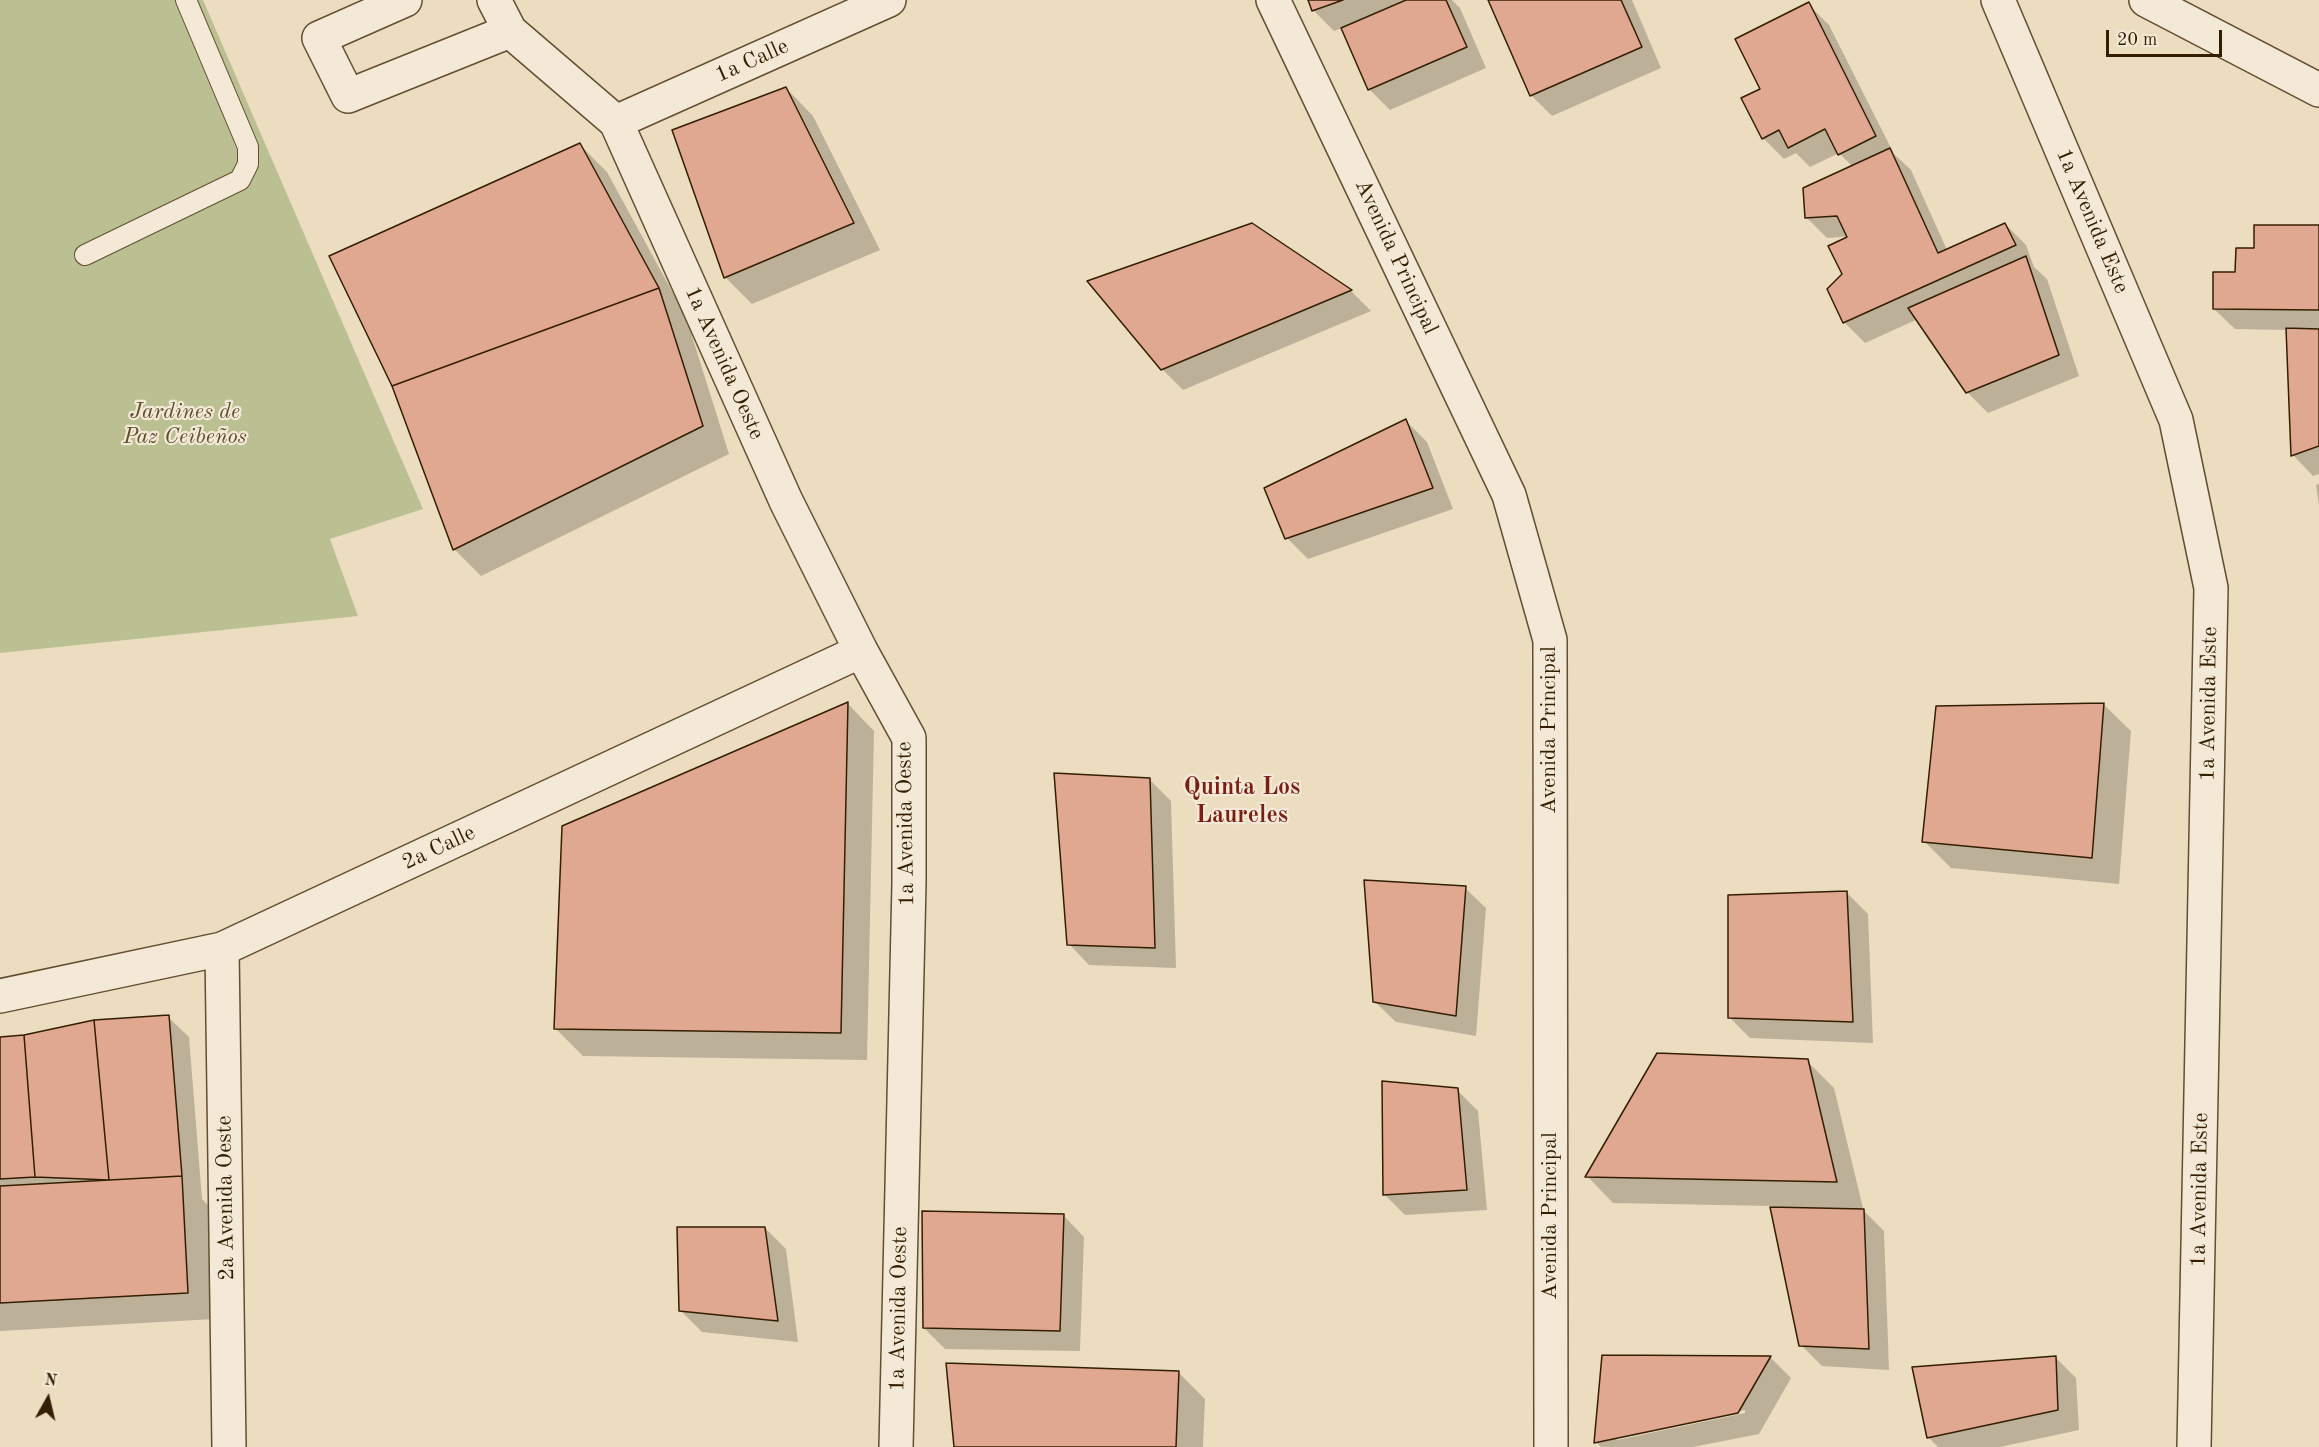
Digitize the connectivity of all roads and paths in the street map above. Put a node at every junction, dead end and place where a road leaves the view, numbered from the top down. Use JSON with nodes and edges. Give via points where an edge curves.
{"nodes":[{"id":1,"x":186,"y":0,"type":"edge"},
{"id":2,"x":405,"y":0,"type":"edge"},
{"id":3,"x":494,"y":0,"type":"edge"},
{"id":4,"x":888,"y":0,"type":"edge"},
{"id":5,"x":1273,"y":0,"type":"edge"},
{"id":6,"x":1998,"y":0,"type":"edge"},
{"id":7,"x":2146,"y":0,"type":"edge"},
{"id":8,"x":510,"y":31,"type":"junction"},
{"id":9,"x":2319,"y":90,"type":"edge"},
{"id":10,"x":616,"y":122,"type":"junction"},
{"id":11,"x":86,"y":255,"type":"dead end"},
{"id":12,"x":861,"y":651,"type":"junction"},
{"id":13,"x":222,"y":949,"type":"junction"},
{"id":14,"x":0,"y":996,"type":"edge"},
{"id":15,"x":229,"y":1447,"type":"edge"},
{"id":16,"x":896,"y":1447,"type":"edge"},
{"id":17,"x":1551,"y":1447,"type":"edge"},
{"id":18,"x":2194,"y":1447,"type":"edge"}],
"edges":[{"from":1,"to":11,"type":"lane","via":[[248,147],[248,164],[240,180]]},
{"from":2,"to":8,"type":"street","via":[[319,38],[348,96]]},
{"from":3,"to":8,"type":"street"},
{"from":4,"to":10,"type":"street","name":"1a Calle"},
{"from":5,"to":17,"type":"street","name":"Avenida Principal","via":[[1509,495],[1550,640]]},
{"from":6,"to":18,"type":"street","name":"1a Avenida Este","via":[[2176,420],[2211,588]]},
{"from":7,"to":9,"type":"street"},
{"from":8,"to":10,"type":"street"},
{"from":10,"to":12,"type":"street","name":"1a Avenida Oeste","via":[[786,501]]},
{"from":12,"to":13,"type":"street","name":"2a Calle"},
{"from":12,"to":16,"type":"street","name":"1a Avenida Oeste","via":[[909,738]]},
{"from":13,"to":14,"type":"street","name":"2a Calle"},
{"from":13,"to":15,"type":"street","name":"2a Avenida Oeste"}]}
